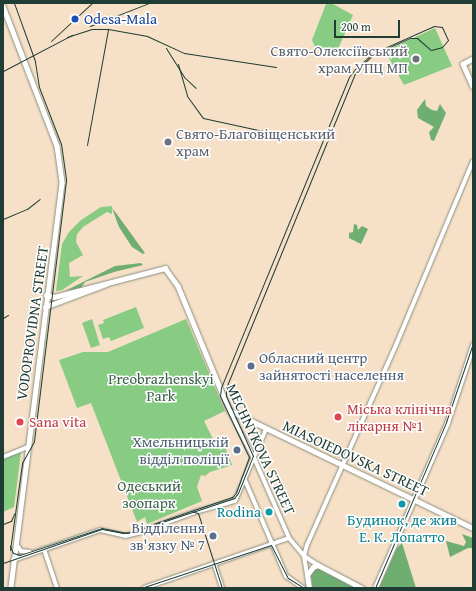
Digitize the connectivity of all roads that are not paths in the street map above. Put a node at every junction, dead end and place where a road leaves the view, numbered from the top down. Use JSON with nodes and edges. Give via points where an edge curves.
{"nodes":[{"id":1,"x":3,"y":6,"type":"edge"},
{"id":2,"x":473,"y":60,"type":"edge"},
{"id":3,"x":473,"y":86,"type":"edge"},
{"id":4,"x":473,"y":162,"type":"edge"},
{"id":5,"x":119,"y":281,"type":"junction"},
{"id":6,"x":111,"y":282,"type":"junction"},
{"id":7,"x":103,"y":286,"type":"junction"},
{"id":8,"x":46,"y":295,"type":"junction"},
{"id":9,"x":45,"y":304,"type":"junction"},
{"id":10,"x":473,"y":345,"type":"edge"},
{"id":11,"x":229,"y":410,"type":"junction"},
{"id":12,"x":266,"y":429,"type":"junction"},
{"id":13,"x":28,"y":447,"type":"junction"},
{"id":14,"x":3,"y":457,"type":"edge"},
{"id":15,"x":252,"y":458,"type":"junction"},
{"id":16,"x":343,"y":466,"type":"junction"},
{"id":17,"x":244,"y":477,"type":"junction"},
{"id":18,"x":414,"y":499,"type":"junction"},
{"id":19,"x":473,"y":528,"type":"edge"},
{"id":20,"x":289,"y":538,"type":"junction"},
{"id":21,"x":16,"y":541,"type":"junction"},
{"id":22,"x":271,"y":544,"type":"junction"},
{"id":23,"x":293,"y":544,"type":"junction"},
{"id":24,"x":307,"y":545,"type":"junction"},
{"id":25,"x":44,"y":549,"type":"junction"},
{"id":26,"x":32,"y":553,"type":"junction"},
{"id":27,"x":304,"y":556,"type":"junction"},
{"id":28,"x":13,"y":560,"type":"junction"},
{"id":29,"x":214,"y":564,"type":"junction"},
{"id":30,"x":318,"y":565,"type":"junction"},
{"id":31,"x":307,"y":575,"type":"junction"},
{"id":32,"x":11,"y":588,"type":"edge"},
{"id":33,"x":57,"y":588,"type":"edge"},
{"id":34,"x":144,"y":588,"type":"edge"},
{"id":35,"x":222,"y":588,"type":"edge"},
{"id":36,"x":303,"y":588,"type":"edge"},
{"id":37,"x":309,"y":588,"type":"edge"},
{"id":38,"x":362,"y":588,"type":"edge"},
{"id":39,"x":375,"y":588,"type":"edge"}],
"edges":[{"from":1,"to":8,"type":"main road","name":"VODOPROVIDNA STREET","via":[[60,156],[62,189]]},
{"from":2,"to":3,"type":"main road","via":[[463,64]]},
{"from":4,"to":16,"type":"main road"},
{"from":5,"to":6,"type":"main road"},
{"from":5,"to":7,"type":"main road"},
{"from":5,"to":11,"type":"main road","name":"MECHNYKOVA STREET","via":[[165,268],[178,286]]},
{"from":6,"to":7,"type":"main road"},
{"from":6,"to":8,"type":"main road","via":[[54,297]]},
{"from":7,"to":9,"type":"main road"},
{"from":8,"to":9,"type":"main road","name":"VODOPROVIDNA STREET"},
{"from":9,"to":13,"type":"main road","name":"VODOPROVIDNA STREET"},
{"from":10,"to":18,"type":"main road","via":[[454,404]]},
{"from":11,"to":12,"type":"main road","name":"MIASOIEDOVSKA STREET"},
{"from":11,"to":15,"type":"main road","name":"MECHNYKOVA STREET"},
{"from":12,"to":15,"type":"main road"},
{"from":12,"to":16,"type":"main road","name":"MIASOIEDOVSKA STREET"},
{"from":13,"to":14,"type":"main road"},
{"from":13,"to":21,"type":"main road","name":"VODOPROVIDNA STREET"},
{"from":15,"to":17,"type":"main road"},
{"from":15,"to":20,"type":"main road","name":"MECHNYKOVA STREET"},
{"from":16,"to":18,"type":"main road","name":"MIASOIEDOVSKA STREET"},
{"from":16,"to":24,"type":"main road"},
{"from":17,"to":22,"type":"main road"},
{"from":17,"to":25,"type":"main road","via":[[235,501],[197,511],[132,534],[121,535],[100,530]]},
{"from":18,"to":19,"type":"main road","name":"MIASOIEDOVSKA STREET"},
{"from":18,"to":39,"type":"main road"},
{"from":20,"to":22,"type":"main road"},
{"from":20,"to":23,"type":"main road","name":"MECHNYKOVA STREET"},
{"from":21,"to":26,"type":"main road","via":[[21,551]]},
{"from":21,"to":28,"type":"main road","name":"VODOPROVIDNA STREET"},
{"from":22,"to":29,"type":"main road"},
{"from":22,"to":36,"type":"main road","via":[[286,576]]},
{"from":23,"to":24,"type":"main road","via":[[300,548]]},
{"from":23,"to":27,"type":"main road","name":"MECHNYKOVA STREET"},
{"from":24,"to":27,"type":"main road"},
{"from":25,"to":26,"type":"main road"},
{"from":25,"to":33,"type":"main road"},
{"from":26,"to":28,"type":"main road"},
{"from":27,"to":30,"type":"main road","name":"MECHNYKOVA STREET"},
{"from":27,"to":31,"type":"main road"},
{"from":28,"to":32,"type":"main road","name":"VODOPROVIDNA STREET"},
{"from":29,"to":34,"type":"main road"},
{"from":29,"to":35,"type":"main road"},
{"from":30,"to":31,"type":"main road"},
{"from":30,"to":38,"type":"main road","name":"MECHNYKOVA STREET"},
{"from":31,"to":37,"type":"main road"}]}
